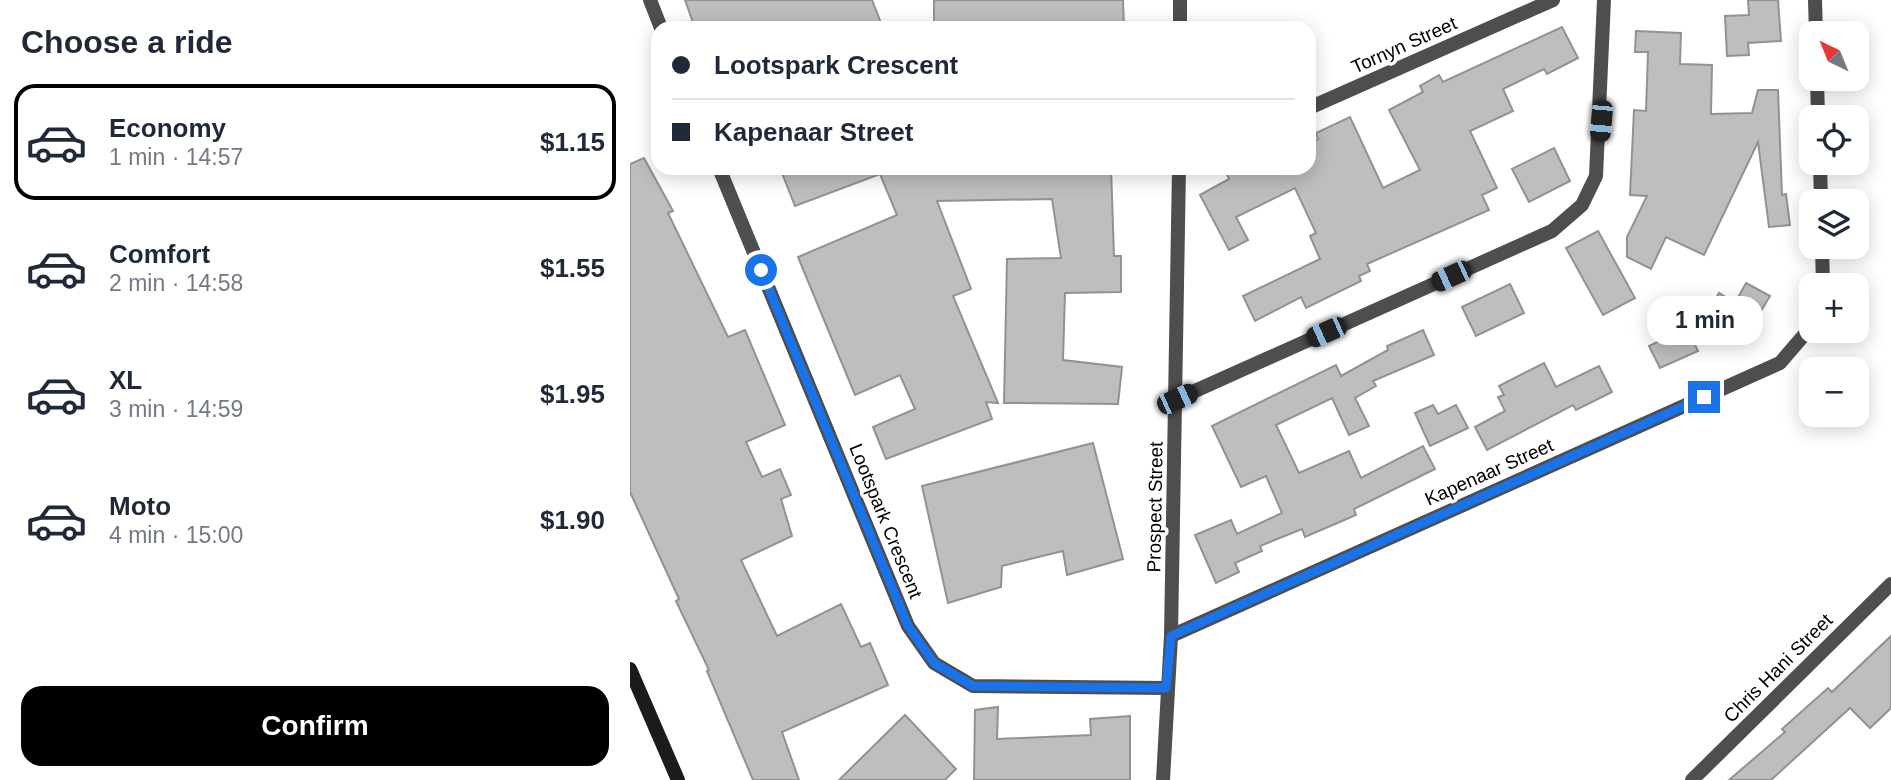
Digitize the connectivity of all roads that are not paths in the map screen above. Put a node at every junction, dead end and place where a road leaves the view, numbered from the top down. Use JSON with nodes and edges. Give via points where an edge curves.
{"nodes":[{"id":1,"x":650,"y":0,"type":"edge"},
{"id":2,"x":1180,"y":0,"type":"edge"},
{"id":3,"x":1553,"y":0,"type":"edge"},
{"id":4,"x":1604,"y":0,"type":"edge"},
{"id":5,"x":1815,"y":0,"type":"edge"},
{"id":6,"x":658,"y":21,"type":"edge"},
{"id":7,"x":1180,"y":21,"type":"edge"},
{"id":8,"x":1816,"y":21,"type":"edge"},
{"id":9,"x":1316,"y":105,"type":"edge"},
{"id":10,"x":722,"y":175,"type":"edge"},
{"id":11,"x":1179,"y":175,"type":"edge"},
{"id":12,"x":1799,"y":341,"type":"edge"},
{"id":13,"x":1177,"y":399,"type":"junction"},
{"id":14,"x":1891,"y":584,"type":"edge"},
{"id":15,"x":1171,"y":636,"type":"junction"},
{"id":16,"x":630,"y":669,"type":"edge"},
{"id":17,"x":1166,"y":688,"type":"junction"},
{"id":18,"x":678,"y":780,"type":"edge"},
{"id":19,"x":1163,"y":780,"type":"edge"},
{"id":20,"x":1692,"y":780,"type":"edge"}],
"edges":[{"from":1,"to":6,"type":"street"},
{"from":2,"to":7,"type":"street"},
{"from":3,"to":9,"type":"street","name":"Tornyn Street"},
{"from":4,"to":13,"type":"street","via":[[1596,176],[1582,205],[1552,231]]},
{"from":5,"to":8,"type":"street"},
{"from":10,"to":17,"type":"street","name":"Lootspark Crescent","via":[[908,626],[934,663],[973,686]]},
{"from":11,"to":13,"type":"street","name":"Prospect Street"},
{"from":12,"to":15,"type":"street","name":"Kapenaar Street","via":[[1780,363]]},
{"from":13,"to":15,"type":"street","name":"Prospect Street"},
{"from":14,"to":20,"type":"street","name":"Chris Hani Street"},
{"from":15,"to":17,"type":"street","name":"Prospect Street"},
{"from":16,"to":18,"type":"street"},
{"from":17,"to":19,"type":"street","name":"Prospect Street"}]}
